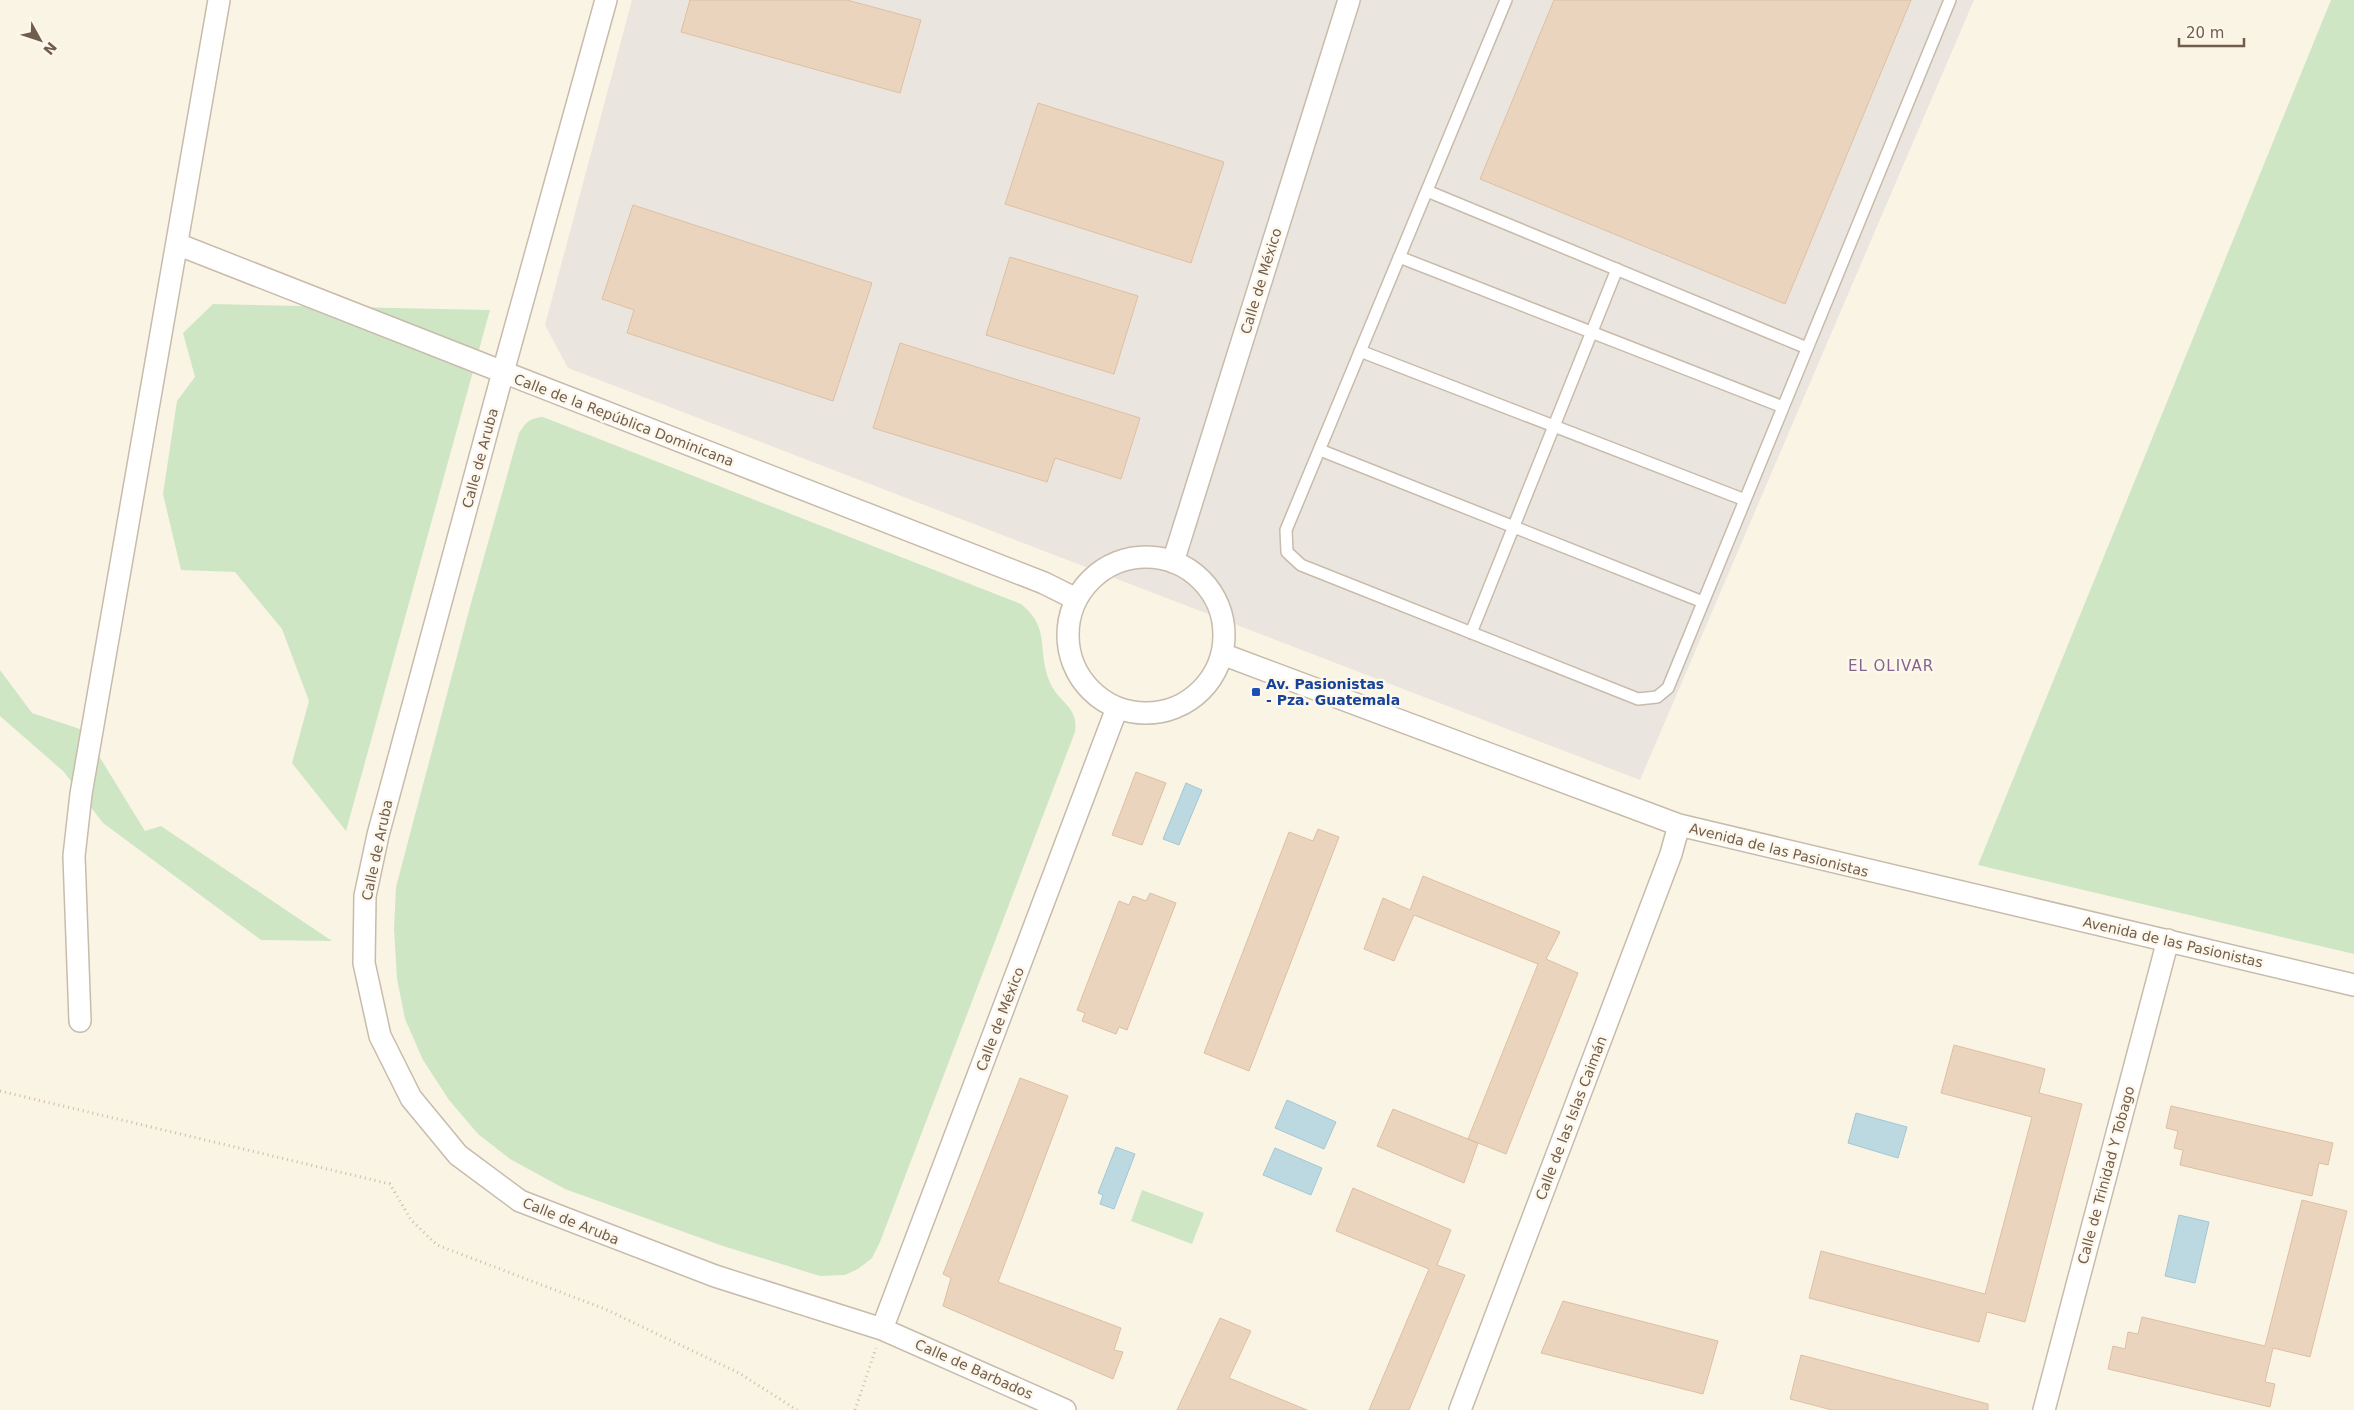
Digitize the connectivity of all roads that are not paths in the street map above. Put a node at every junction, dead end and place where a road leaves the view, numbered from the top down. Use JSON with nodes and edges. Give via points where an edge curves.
{"nodes":[{"id":1,"x":219,"y":0,"type":"edge"},
{"id":2,"x":606,"y":0,"type":"edge"},
{"id":3,"x":1350,"y":0,"type":"edge"},
{"id":4,"x":1506,"y":0,"type":"edge"},
{"id":5,"x":1950,"y":0,"type":"edge"},
{"id":6,"x":1427,"y":191,"type":"junction"},
{"id":7,"x":177,"y":244,"type":"junction"},
{"id":8,"x":1399,"y":258,"type":"junction"},
{"id":9,"x":1617,"y":269,"type":"junction"},
{"id":10,"x":1592,"y":332,"type":"junction"},
{"id":11,"x":1807,"y":348,"type":"junction"},
{"id":12,"x":1360,"y":351,"type":"junction"},
{"id":13,"x":503,"y":372,"type":"junction"},
{"id":14,"x":1783,"y":407,"type":"junction"},
{"id":15,"x":1554,"y":426,"type":"junction"},
{"id":16,"x":1320,"y":450,"type":"junction"},
{"id":17,"x":1745,"y":500,"type":"junction"},
{"id":18,"x":1514,"y":527,"type":"junction"},
{"id":19,"x":1173,"y":562,"type":"junction"},
{"id":20,"x":1076,"y":599,"type":"junction"},
{"id":21,"x":1703,"y":602,"type":"junction"},
{"id":22,"x":1471,"y":632,"type":"junction"},
{"id":23,"x":1222,"y":654,"type":"junction"},
{"id":24,"x":1117,"y":708,"type":"junction"},
{"id":25,"x":1679,"y":825,"type":"junction"},
{"id":26,"x":2168,"y":940,"type":"junction"},
{"id":27,"x":2354,"y":985,"type":"edge"},
{"id":28,"x":80,"y":1021,"type":"dead end"},
{"id":29,"x":882,"y":1329,"type":"junction"},
{"id":30,"x":1065,"y":1410,"type":"edge"},
{"id":31,"x":1460,"y":1410,"type":"edge"},
{"id":32,"x":2044,"y":1410,"type":"edge"}],
"edges":[{"from":1,"to":7,"type":"street"},
{"from":2,"to":13,"type":"street","name":"Calle de la República Dominicana"},
{"from":3,"to":19,"type":"street","name":"Calle de México"},
{"from":4,"to":6,"type":"lane"},
{"from":5,"to":11,"type":"lane"},
{"from":6,"to":8,"type":"lane"},
{"from":6,"to":9,"type":"lane"},
{"from":7,"to":13,"type":"street"},
{"from":7,"to":28,"type":"street","via":[[81,794],[74,856]]},
{"from":8,"to":10,"type":"lane"},
{"from":8,"to":12,"type":"lane"},
{"from":9,"to":10,"type":"lane"},
{"from":9,"to":11,"type":"lane"},
{"from":10,"to":14,"type":"lane"},
{"from":10,"to":15,"type":"lane"},
{"from":11,"to":14,"type":"lane"},
{"from":12,"to":15,"type":"lane"},
{"from":12,"to":16,"type":"lane"},
{"from":13,"to":20,"type":"street","name":"Calle de la República Dominicana","via":[[1044,583]]},
{"from":13,"to":29,"type":"street","name":"Calle de Aruba","via":[[378,835],[365,896],[364,963],[380,1036],[411,1098],[458,1155],[520,1201],[715,1276]]},
{"from":14,"to":17,"type":"lane"},
{"from":15,"to":17,"type":"lane"},
{"from":15,"to":18,"type":"lane"},
{"from":16,"to":18,"type":"lane"},
{"from":16,"to":22,"type":"lane","via":[[1286,530],[1287,552],[1301,565]]},
{"from":17,"to":21,"type":"lane"},
{"from":18,"to":21,"type":"lane"},
{"from":18,"to":22,"type":"lane"},
{"from":19,"to":20,"type":"street","via":[[1151,557],[1114,564],[1090,581]]},
{"from":19,"to":23,"type":"street","via":[[1193,572],[1220,609],[1224,632]]},
{"from":20,"to":24,"type":"street","via":[[1068,624],[1069,650],[1078,675],[1095,695]]},
{"from":21,"to":22,"type":"lane","via":[[1668,688],[1657,696],[1638,699]]},
{"from":23,"to":24,"type":"street","via":[[1211,679],[1193,698],[1169,710],[1143,714]]},
{"from":23,"to":25,"type":"street","name":"Avenida de las Pasionistas"},
{"from":24,"to":29,"type":"street","name":"Calle de México"},
{"from":25,"to":26,"type":"street","name":"Avenida de las Pasionistas"},
{"from":25,"to":31,"type":"street","name":"Calle de las Islas Caimán"},
{"from":26,"to":27,"type":"street","name":"Avenida de las Pasionistas"},
{"from":26,"to":32,"type":"street","name":"Calle de Trinidad Y Tobago"},
{"from":29,"to":30,"type":"street","name":"Calle de Barbados"}]}
